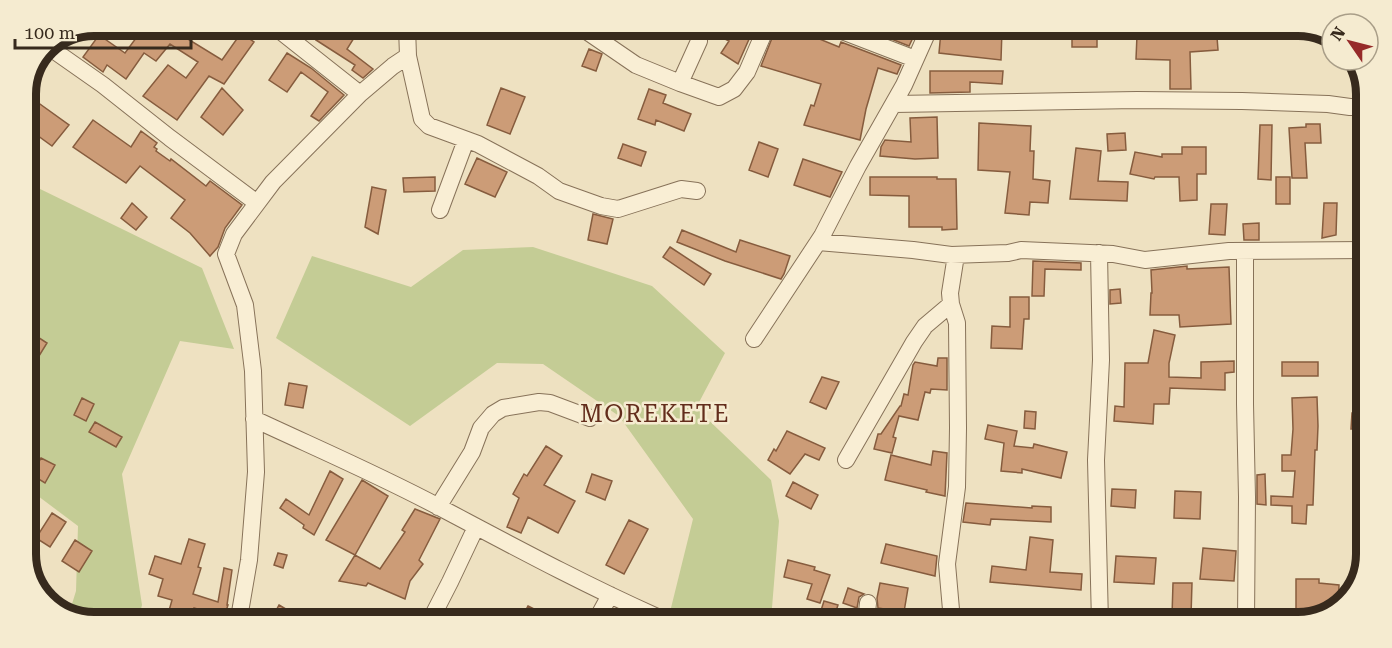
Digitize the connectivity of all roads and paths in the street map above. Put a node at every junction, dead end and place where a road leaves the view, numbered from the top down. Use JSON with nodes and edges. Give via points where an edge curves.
{"nodes":[{"id":1,"x":287,"y":36,"type":"edge"},
{"id":2,"x":408,"y":36,"type":"edge"},
{"id":3,"x":594,"y":36,"type":"edge"},
{"id":4,"x":763,"y":36,"type":"edge"},
{"id":5,"x":855,"y":36,"type":"edge"},
{"id":6,"x":926,"y":36,"type":"edge"},
{"id":7,"x":699,"y":41,"type":"dead end"},
{"id":8,"x":55,"y":51,"type":"edge"},
{"id":9,"x":408,"y":56,"type":"junction"},
{"id":10,"x":915,"y":60,"type":"junction"},
{"id":11,"x":680,"y":83,"type":"junction"},
{"id":12,"x":360,"y":94,"type":"junction"},
{"id":13,"x":894,"y":105,"type":"junction"},
{"id":14,"x":1356,"y":107,"type":"edge"},
{"id":15,"x":466,"y":140,"type":"junction"},
{"id":16,"x":697,"y":191,"type":"dead end"},
{"id":17,"x":257,"y":203,"type":"junction"},
{"id":18,"x":440,"y":210,"type":"dead end"},
{"id":19,"x":818,"y":242,"type":"junction"},
{"id":20,"x":1245,"y":250,"type":"junction"},
{"id":21,"x":1356,"y":250,"type":"edge"},
{"id":22,"x":1099,"y":253,"type":"junction"},
{"id":23,"x":956,"y":255,"type":"junction"},
{"id":24,"x":951,"y":304,"type":"junction"},
{"id":25,"x":754,"y":339,"type":"dead end"},
{"id":26,"x":590,"y":418,"type":"dead end"},
{"id":27,"x":254,"y":419,"type":"junction"},
{"id":28,"x":846,"y":460,"type":"dead end"},
{"id":29,"x":438,"y":507,"type":"junction"},
{"id":30,"x":476,"y":527,"type":"junction"},
{"id":31,"x":610,"y":596,"type":"junction"},
{"id":32,"x":868,"y":603,"type":"dead end"},
{"id":33,"x":240,"y":612,"type":"edge"},
{"id":34,"x":435,"y":612,"type":"edge"},
{"id":35,"x":601,"y":612,"type":"edge"},
{"id":36,"x":646,"y":612,"type":"edge"},
{"id":37,"x":867,"y":612,"type":"edge"},
{"id":38,"x":951,"y":612,"type":"edge"},
{"id":39,"x":1100,"y":612,"type":"edge"},
{"id":40,"x":1246,"y":612,"type":"edge"}],
"edges":[{"from":1,"to":12,"type":"street"},
{"from":2,"to":9,"type":"street"},
{"from":3,"to":11,"type":"street","via":[[636,65]]},
{"from":4,"to":11,"type":"street","via":[[747,72],[734,89],[719,97]]},
{"from":5,"to":10,"type":"street"},
{"from":6,"to":10,"type":"street"},
{"from":7,"to":11,"type":"street"},
{"from":8,"to":17,"type":"street"},
{"from":9,"to":12,"type":"street"},
{"from":9,"to":15,"type":"street","via":[[422,119],[429,126]]},
{"from":10,"to":13,"type":"street"},
{"from":12,"to":17,"type":"street"},
{"from":13,"to":14,"type":"street","via":[[1137,100]]},
{"from":13,"to":19,"type":"street"},
{"from":15,"to":16,"type":"street","via":[[538,176],[559,191],[601,206],[618,209],[681,189]]},
{"from":15,"to":18,"type":"street"},
{"from":17,"to":27,"type":"street","via":[[234,234],[226,254],[245,305]]},
{"from":19,"to":23,"type":"street"},
{"from":19,"to":25,"type":"street"},
{"from":20,"to":21,"type":"street"},
{"from":20,"to":22,"type":"street","via":[[1145,260]]},
{"from":20,"to":40,"type":"street"},
{"from":22,"to":23,"type":"street","via":[[1021,250]]},
{"from":22,"to":39,"type":"street","via":[[1101,360],[1096,469]]},
{"from":23,"to":24,"type":"street"},
{"from":24,"to":28,"type":"street","via":[[925,326],[914,342]]},
{"from":24,"to":38,"type":"street","via":[[957,323],[958,428],[957,487],[947,564]]},
{"from":26,"to":29,"type":"street","via":[[550,403],[503,408],[481,428],[472,452]]},
{"from":27,"to":29,"type":"street"},
{"from":27,"to":33,"type":"street","via":[[256,472],[249,560]]},
{"from":29,"to":30,"type":"street"},
{"from":30,"to":31,"type":"street"},
{"from":30,"to":34,"type":"street"},
{"from":31,"to":35,"type":"street"},
{"from":31,"to":36,"type":"street"},
{"from":32,"to":37,"type":"street"}]}
